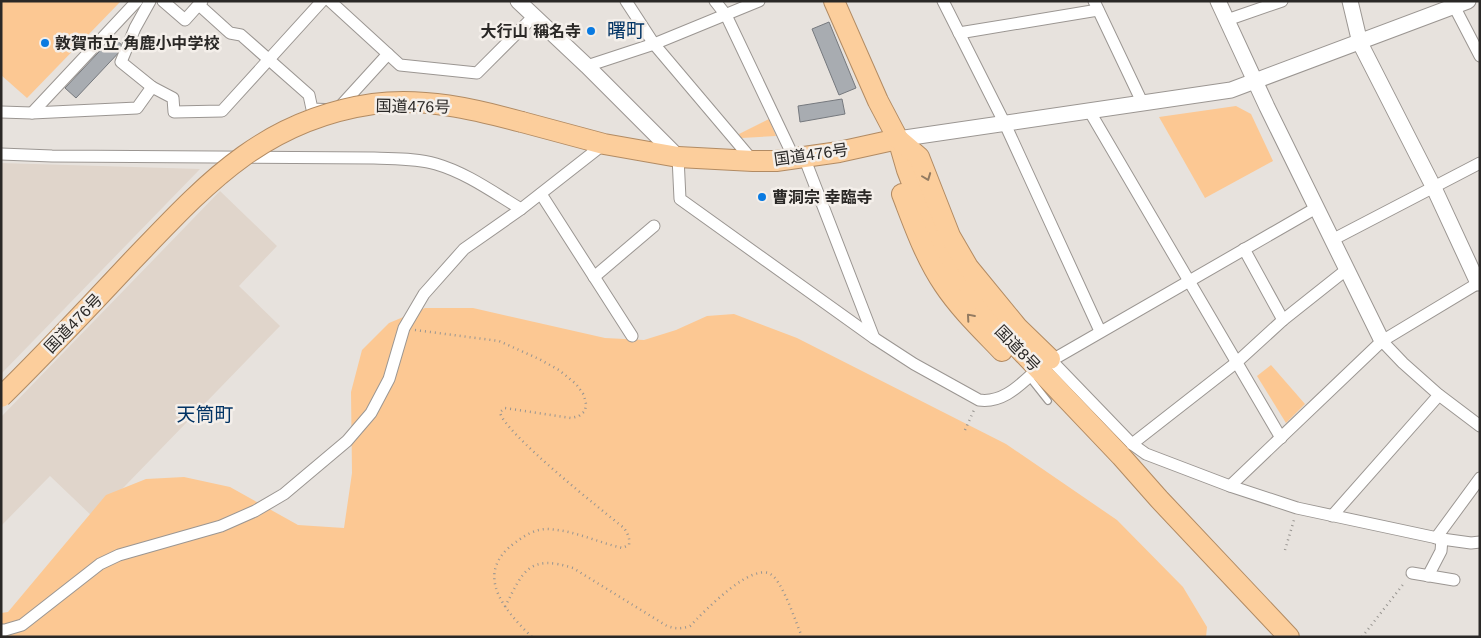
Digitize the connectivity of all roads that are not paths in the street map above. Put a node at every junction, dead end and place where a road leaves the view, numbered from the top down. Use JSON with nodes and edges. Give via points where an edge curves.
{"nodes":[{"id":1,"x":137,"y":1,"type":"edge"},
{"id":2,"x":150,"y":1,"type":"edge"},
{"id":3,"x":163,"y":1,"type":"edge"},
{"id":4,"x":322,"y":1,"type":"edge"},
{"id":5,"x":330,"y":1,"type":"edge"},
{"id":6,"x":518,"y":1,"type":"edge"},
{"id":7,"x":626,"y":1,"type":"edge"},
{"id":8,"x":715,"y":1,"type":"edge"},
{"id":9,"x":759,"y":1,"type":"edge"},
{"id":10,"x":834,"y":1,"type":"edge"},
{"id":11,"x":943,"y":1,"type":"edge"},
{"id":12,"x":1218,"y":1,"type":"edge"},
{"id":13,"x":1282,"y":1,"type":"edge"},
{"id":14,"x":1350,"y":1,"type":"edge"},
{"id":15,"x":201,"y":3,"type":"edge"},
{"id":16,"x":1459,"y":3,"type":"edge"},
{"id":17,"x":1096,"y":6,"type":"edge"},
{"id":18,"x":726,"y":15,"type":"junction"},
{"id":19,"x":534,"y":16,"type":"junction"},
{"id":20,"x":1227,"y":20,"type":"junction"},
{"id":21,"x":959,"y":33,"type":"junction"},
{"id":22,"x":1360,"y":43,"type":"junction"},
{"id":23,"x":654,"y":44,"type":"junction"},
{"id":24,"x":388,"y":54,"type":"junction"},
{"id":25,"x":1480,"y":56,"type":"edge"},
{"id":26,"x":269,"y":60,"type":"junction"},
{"id":27,"x":587,"y":66,"type":"junction"},
{"id":28,"x":1255,"y":81,"type":"junction"},
{"id":29,"x":152,"y":87,"type":"junction"},
{"id":30,"x":1142,"y":102,"type":"junction"},
{"id":31,"x":1,"y":112,"type":"edge"},
{"id":32,"x":1090,"y":112,"type":"junction"},
{"id":33,"x":32,"y":113,"type":"junction"},
{"id":34,"x":1005,"y":124,"type":"junction"},
{"id":35,"x":898,"y":139,"type":"junction"},
{"id":36,"x":604,"y":144,"type":"junction"},
{"id":37,"x":1,"y":154,"type":"edge"},
{"id":38,"x":678,"y":157,"type":"junction"},
{"id":39,"x":799,"y":158,"type":"junction"},
{"id":40,"x":753,"y":160,"type":"junction"},
{"id":41,"x":1480,"y":163,"type":"edge"},
{"id":42,"x":1434,"y":188,"type":"junction"},
{"id":43,"x":541,"y":194,"type":"junction"},
{"id":44,"x":1316,"y":208,"type":"junction"},
{"id":45,"x":521,"y":209,"type":"junction"},
{"id":46,"x":654,"y":226,"type":"dead end"},
{"id":47,"x":1332,"y":240,"type":"junction"},
{"id":48,"x":1244,"y":249,"type":"junction"},
{"id":49,"x":1346,"y":270,"type":"junction"},
{"id":50,"x":594,"y":277,"type":"junction"},
{"id":51,"x":1188,"y":281,"type":"junction"},
{"id":52,"x":1479,"y":283,"type":"edge"},
{"id":53,"x":1283,"y":320,"type":"junction"},
{"id":54,"x":1100,"y":331,"type":"junction"},
{"id":55,"x":632,"y":336,"type":"dead end"},
{"id":56,"x":874,"y":338,"type":"junction"},
{"id":57,"x":1382,"y":341,"type":"junction"},
{"id":58,"x":1047,"y":362,"type":"junction"},
{"id":59,"x":1237,"y":362,"type":"junction"},
{"id":60,"x":1030,"y":376,"type":"junction"},
{"id":61,"x":1438,"y":395,"type":"junction"},
{"id":62,"x":1,"y":397,"type":"edge"},
{"id":63,"x":1048,"y":401,"type":"dead end"},
{"id":64,"x":1478,"y":421,"type":"edge"},
{"id":65,"x":1281,"y":438,"type":"junction"},
{"id":66,"x":1127,"y":450,"type":"junction"},
{"id":67,"x":1480,"y":478,"type":"edge"},
{"id":68,"x":1230,"y":486,"type":"junction"},
{"id":69,"x":1332,"y":516,"type":"junction"},
{"id":70,"x":1439,"y":538,"type":"junction"},
{"id":71,"x":1480,"y":542,"type":"edge"},
{"id":72,"x":1412,"y":572,"type":"road end"},
{"id":73,"x":1428,"y":576,"type":"junction"},
{"id":74,"x":1454,"y":580,"type":"dead end"},
{"id":75,"x":1,"y":630,"type":"edge"},
{"id":76,"x":1289,"y":637,"type":"edge"}],
"edges":[{"from":1,"to":33,"type":"street"},
{"from":2,"to":29,"type":"street","via":[[121,62]]},
{"from":3,"to":15,"type":"street","via":[[185,20]]},
{"from":4,"to":26,"type":"street"},
{"from":5,"to":24,"type":"street"},
{"from":6,"to":19,"type":"street"},
{"from":7,"to":23,"type":"street"},
{"from":8,"to":18,"type":"street"},
{"from":9,"to":18,"type":"street"},
{"from":10,"to":35,"type":"highway","name":"国道8号"},
{"from":11,"to":21,"type":"street"},
{"from":12,"to":20,"type":"street"},
{"from":13,"to":20,"type":"street"},
{"from":14,"to":22,"type":"street"},
{"from":15,"to":26,"type":"street","via":[[230,34],[241,35]]},
{"from":16,"to":22,"type":"street"},
{"from":16,"to":25,"type":"street"},
{"from":17,"to":21,"type":"street"},
{"from":17,"to":30,"type":"street"},
{"from":18,"to":23,"type":"street"},
{"from":18,"to":39,"type":"street"},
{"from":19,"to":24,"type":"street","via":[[477,72],[400,65]]},
{"from":19,"to":27,"type":"street"},
{"from":20,"to":28,"type":"street"},
{"from":21,"to":34,"type":"street"},
{"from":22,"to":28,"type":"street"},
{"from":22,"to":42,"type":"street"},
{"from":23,"to":27,"type":"street"},
{"from":23,"to":40,"type":"street"},
{"from":24,"to":26,"type":"street","via":[[337,110],[312,109],[309,95]]},
{"from":26,"to":29,"type":"street","via":[[222,111],[174,112],[173,98]]},
{"from":27,"to":38,"type":"street"},
{"from":28,"to":30,"type":"street","via":[[1230,90]]},
{"from":28,"to":44,"type":"street"},
{"from":29,"to":33,"type":"street","via":[[136,108]]},
{"from":30,"to":32,"type":"street"},
{"from":31,"to":33,"type":"street"},
{"from":32,"to":34,"type":"street"},
{"from":32,"to":51,"type":"street"},
{"from":34,"to":35,"type":"street"},
{"from":34,"to":54,"type":"street"},
{"from":35,"to":39,"type":"highway","name":"国道476号"},
{"from":35,"to":58,"type":"highway","one_way":true,"via":[[919,157],[950,236],[968,267]]},
{"from":60,"to":35,"type":"highway","one_way":true,"via":[[971,320],[939,277],[896,180],[893,163]]},
{"from":35,"to":66,"type":"highway","name":"国道8号","via":[[921,206],[957,278],[985,314]]},
{"from":36,"to":38,"type":"highway","name":"国道476号"},
{"from":36,"to":43,"type":"street"},
{"from":36,"to":62,"type":"highway","name":"国道476号","bridge":true,"via":[[489,113],[448,105],[403,102],[374,104],[295,125],[228,167]]},
{"from":37,"to":45,"type":"street","via":[[415,161],[458,172]]},
{"from":38,"to":40,"type":"highway","name":"国道476号"},
{"from":38,"to":56,"type":"street","via":[[680,199]]},
{"from":39,"to":40,"type":"highway","name":"国道476号"},
{"from":39,"to":56,"type":"street"},
{"from":41,"to":42,"type":"street"},
{"from":42,"to":47,"type":"street"},
{"from":42,"to":52,"type":"street"},
{"from":43,"to":45,"type":"street"},
{"from":43,"to":50,"type":"street"},
{"from":44,"to":47,"type":"street"},
{"from":44,"to":48,"type":"street"},
{"from":45,"to":75,"type":"street","via":[[464,250],[424,294],[404,328],[388,379],[371,413],[347,441],[284,494],[221,526],[119,555],[100,564],[22,624]]},
{"from":46,"to":50,"type":"street"},
{"from":47,"to":49,"type":"street"},
{"from":48,"to":51,"type":"street"},
{"from":48,"to":53,"type":"street"},
{"from":49,"to":53,"type":"street"},
{"from":49,"to":57,"type":"street"},
{"from":50,"to":55,"type":"street"},
{"from":51,"to":54,"type":"street"},
{"from":51,"to":59,"type":"street"},
{"from":52,"to":57,"type":"street"},
{"from":53,"to":59,"type":"street"},
{"from":54,"to":58,"type":"street"},
{"from":56,"to":60,"type":"street","via":[[979,400],[1000,398]]},
{"from":57,"to":61,"type":"street"},
{"from":57,"to":65,"type":"street"},
{"from":58,"to":66,"type":"street"},
{"from":59,"to":65,"type":"street"},
{"from":59,"to":66,"type":"street"},
{"from":60,"to":63,"type":"lane"},
{"from":61,"to":64,"type":"street"},
{"from":61,"to":69,"type":"street"},
{"from":65,"to":68,"type":"street"},
{"from":66,"to":68,"type":"street"},
{"from":66,"to":76,"type":"highway","name":"国道8号","via":[[1159,499]]},
{"from":67,"to":70,"type":"street"},
{"from":68,"to":69,"type":"street"},
{"from":69,"to":70,"type":"street"},
{"from":70,"to":71,"type":"street"},
{"from":70,"to":73,"type":"street","via":[[1441,551]]},
{"from":72,"to":73,"type":"street"},
{"from":73,"to":74,"type":"street"}]}
